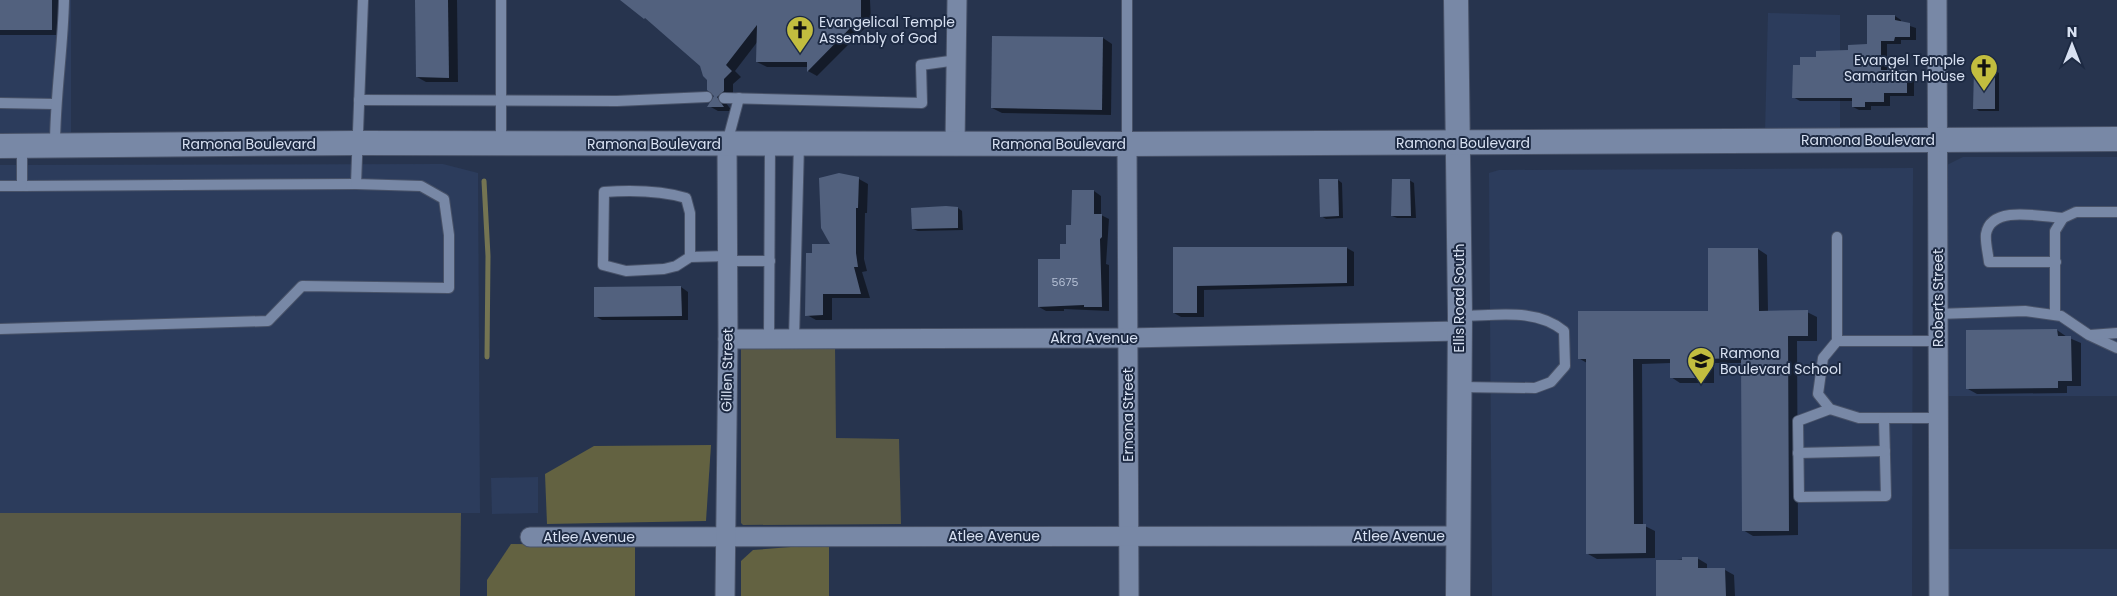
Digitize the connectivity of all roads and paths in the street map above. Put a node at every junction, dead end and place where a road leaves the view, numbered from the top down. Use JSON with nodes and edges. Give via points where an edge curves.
{"nodes":[{"id":1,"x":64,"y":0,"type":"edge"},
{"id":2,"x":363,"y":0,"type":"edge"},
{"id":3,"x":501,"y":0,"type":"edge"},
{"id":4,"x":958,"y":0,"type":"edge"},
{"id":5,"x":1127,"y":0,"type":"edge"},
{"id":6,"x":1456,"y":0,"type":"edge"},
{"id":7,"x":1937,"y":0,"type":"edge"},
{"id":8,"x":957,"y":60,"type":"junction"},
{"id":9,"x":707,"y":97,"type":"dead end"},
{"id":10,"x":724,"y":98,"type":"dead end"},
{"id":11,"x":739,"y":98,"type":"junction"},
{"id":12,"x":359,"y":100,"type":"junction"},
{"id":13,"x":502,"y":101,"type":"junction"},
{"id":14,"x":0,"y":103,"type":"edge"},
{"id":15,"x":55,"y":104,"type":"junction"},
{"id":16,"x":2117,"y":139,"type":"edge"},
{"id":17,"x":1937,"y":140,"type":"junction"},
{"id":18,"x":1458,"y":142,"type":"junction"},
{"id":19,"x":357,"y":143,"type":"junction"},
{"id":20,"x":770,"y":143,"type":"junction"},
{"id":21,"x":799,"y":143,"type":"junction"},
{"id":22,"x":501,"y":144,"type":"junction"},
{"id":23,"x":727,"y":144,"type":"junction"},
{"id":24,"x":954,"y":144,"type":"junction"},
{"id":25,"x":1127,"y":144,"type":"junction"},
{"id":26,"x":55,"y":145,"type":"junction"},
{"id":27,"x":11,"y":146,"type":"edge"},
{"id":28,"x":356,"y":184,"type":"junction"},
{"id":29,"x":0,"y":186,"type":"edge"},
{"id":30,"x":22,"y":186,"type":"junction"},
{"id":31,"x":2117,"y":212,"type":"edge"},
{"id":32,"x":2063,"y":218,"type":"junction"},
{"id":33,"x":1836,"y":237,"type":"dead end"},
{"id":34,"x":690,"y":257,"type":"junction"},
{"id":35,"x":727,"y":259,"type":"junction"},
{"id":36,"x":770,"y":261,"type":"junction"},
{"id":37,"x":2056,"y":262,"type":"junction"},
{"id":38,"x":1938,"y":314,"type":"junction"},
{"id":39,"x":2055,"y":315,"type":"junction"},
{"id":40,"x":1459,"y":324,"type":"junction"},
{"id":41,"x":0,"y":330,"type":"edge"},
{"id":42,"x":2117,"y":333,"type":"edge"},
{"id":43,"x":2089,"y":335,"type":"junction"},
{"id":44,"x":1128,"y":338,"type":"junction"},
{"id":45,"x":728,"y":339,"type":"junction"},
{"id":46,"x":769,"y":339,"type":"junction"},
{"id":47,"x":794,"y":339,"type":"junction"},
{"id":48,"x":1836,"y":341,"type":"junction"},
{"id":49,"x":1938,"y":341,"type":"junction"},
{"id":50,"x":2117,"y":348,"type":"edge"},
{"id":51,"x":1459,"y":388,"type":"junction"},
{"id":52,"x":1830,"y":409,"type":"junction"},
{"id":53,"x":1884,"y":418,"type":"junction"},
{"id":54,"x":1939,"y":418,"type":"junction"},
{"id":55,"x":1885,"y":451,"type":"junction"},
{"id":56,"x":1798,"y":453,"type":"junction"},
{"id":57,"x":1127,"y":535,"type":"junction"},
{"id":58,"x":1458,"y":536,"type":"junction"},
{"id":59,"x":530,"y":537,"type":"dead end"},
{"id":60,"x":725,"y":538,"type":"junction"},
{"id":61,"x":725,"y":596,"type":"edge"},
{"id":62,"x":1129,"y":596,"type":"edge"},
{"id":63,"x":1458,"y":596,"type":"edge"},
{"id":64,"x":1939,"y":596,"type":"edge"}],
"edges":[{"from":1,"to":15,"type":"lane"},
{"from":2,"to":12,"type":"lane"},
{"from":3,"to":13,"type":"lane"},
{"from":4,"to":8,"type":"street"},
{"from":5,"to":25,"type":"lane"},
{"from":6,"to":18,"type":"street","name":"Ellis Road South"},
{"from":7,"to":17,"type":"street","name":"Roberts Street"},
{"from":8,"to":11,"type":"lane","via":[[921,65],[922,103]]},
{"from":8,"to":24,"type":"street"},
{"from":9,"to":13,"type":"lane"},
{"from":10,"to":11,"type":"lane"},
{"from":11,"to":23,"type":"lane"},
{"from":12,"to":13,"type":"lane"},
{"from":12,"to":19,"type":"lane"},
{"from":13,"to":22,"type":"lane"},
{"from":14,"to":15,"type":"lane"},
{"from":15,"to":26,"type":"lane"},
{"from":16,"to":17,"type":"street","name":"Ramona Boulevard"},
{"from":17,"to":18,"type":"street","name":"Ramona Boulevard"},
{"from":17,"to":38,"type":"street","name":"Roberts Street"},
{"from":18,"to":25,"type":"street","name":"Ramona Boulevard"},
{"from":18,"to":40,"type":"street","name":"Ellis Road South"},
{"from":19,"to":22,"type":"street","name":"Ramona Boulevard"},
{"from":19,"to":26,"type":"street","name":"Ramona Boulevard"},
{"from":19,"to":28,"type":"lane"},
{"from":20,"to":21,"type":"street","name":"Ramona Boulevard"},
{"from":20,"to":23,"type":"street","name":"Ramona Boulevard"},
{"from":20,"to":36,"type":"lane"},
{"from":21,"to":24,"type":"street","name":"Ramona Boulevard"},
{"from":21,"to":47,"type":"lane"},
{"from":22,"to":23,"type":"street","name":"Ramona Boulevard"},
{"from":23,"to":35,"type":"street","name":"Gillen Street"},
{"from":24,"to":25,"type":"street","name":"Ramona Boulevard"},
{"from":25,"to":44,"type":"street","name":"Ernona Street"},
{"from":26,"to":27,"type":"street","name":"Ramona Boulevard"},
{"from":27,"to":30,"type":"lane"},
{"from":28,"to":30,"type":"lane"},
{"from":28,"to":41,"type":"lane","via":[[421,186],[444,199],[449,235],[449,288],[302,286],[268,320]]},
{"from":29,"to":30,"type":"lane"},
{"from":31,"to":32,"type":"lane","via":[[2076,212]]},
{"from":32,"to":37,"type":"lane","via":[[2055,231]]},
{"from":32,"to":37,"type":"lane","via":[[2000,216],[1991,221],[1986,234],[1989,262]]},
{"from":33,"to":48,"type":"lane"},
{"from":34,"to":34,"type":"lane","via":[[664,270],[626,270],[603,265],[604,192],[632,190],[670,193],[686,198],[690,213]]},
{"from":34,"to":35,"type":"lane"},
{"from":35,"to":36,"type":"lane"},
{"from":35,"to":45,"type":"street","name":"Gillen Street"},
{"from":36,"to":46,"type":"lane"},
{"from":37,"to":39,"type":"lane"},
{"from":38,"to":39,"type":"lane","via":[[2025,311]]},
{"from":38,"to":49,"type":"street","name":"Roberts Street"},
{"from":39,"to":43,"type":"lane"},
{"from":40,"to":44,"type":"street","name":"Akra Avenue"},
{"from":40,"to":51,"type":"street","name":"Ellis Road South"},
{"from":40,"to":51,"type":"lane","via":[[1527,315],[1552,322],[1564,331],[1564,366],[1551,382],[1535,388]]},
{"from":42,"to":43,"type":"lane"},
{"from":43,"to":50,"type":"lane"},
{"from":44,"to":47,"type":"street","name":"Akra Avenue"},
{"from":44,"to":57,"type":"street","name":"Ernona Street"},
{"from":45,"to":46,"type":"street","name":"Akra Avenue"},
{"from":45,"to":60,"type":"street","name":"Gillen Street"},
{"from":46,"to":47,"type":"street","name":"Akra Avenue"},
{"from":48,"to":49,"type":"lane"},
{"from":48,"to":52,"type":"lane","via":[[1823,358],[1818,394]]},
{"from":49,"to":54,"type":"street","name":"Roberts Street"},
{"from":51,"to":58,"type":"street","name":"Ellis Road South"},
{"from":52,"to":53,"type":"lane","via":[[1859,418]]},
{"from":52,"to":56,"type":"lane","via":[[1798,421]]},
{"from":53,"to":54,"type":"lane"},
{"from":53,"to":55,"type":"lane"},
{"from":54,"to":64,"type":"street","name":"Roberts Street"},
{"from":55,"to":56,"type":"lane"},
{"from":55,"to":56,"type":"lane","via":[[1886,496],[1799,497]]},
{"from":57,"to":58,"type":"street","name":"Atlee Avenue"},
{"from":57,"to":60,"type":"street","name":"Atlee Avenue"},
{"from":57,"to":62,"type":"street","name":"Ernona Street"},
{"from":58,"to":63,"type":"street","name":"Ellis Road South"},
{"from":59,"to":60,"type":"street","name":"Atlee Avenue"},
{"from":60,"to":61,"type":"street","name":"Gillen Street"}]}
